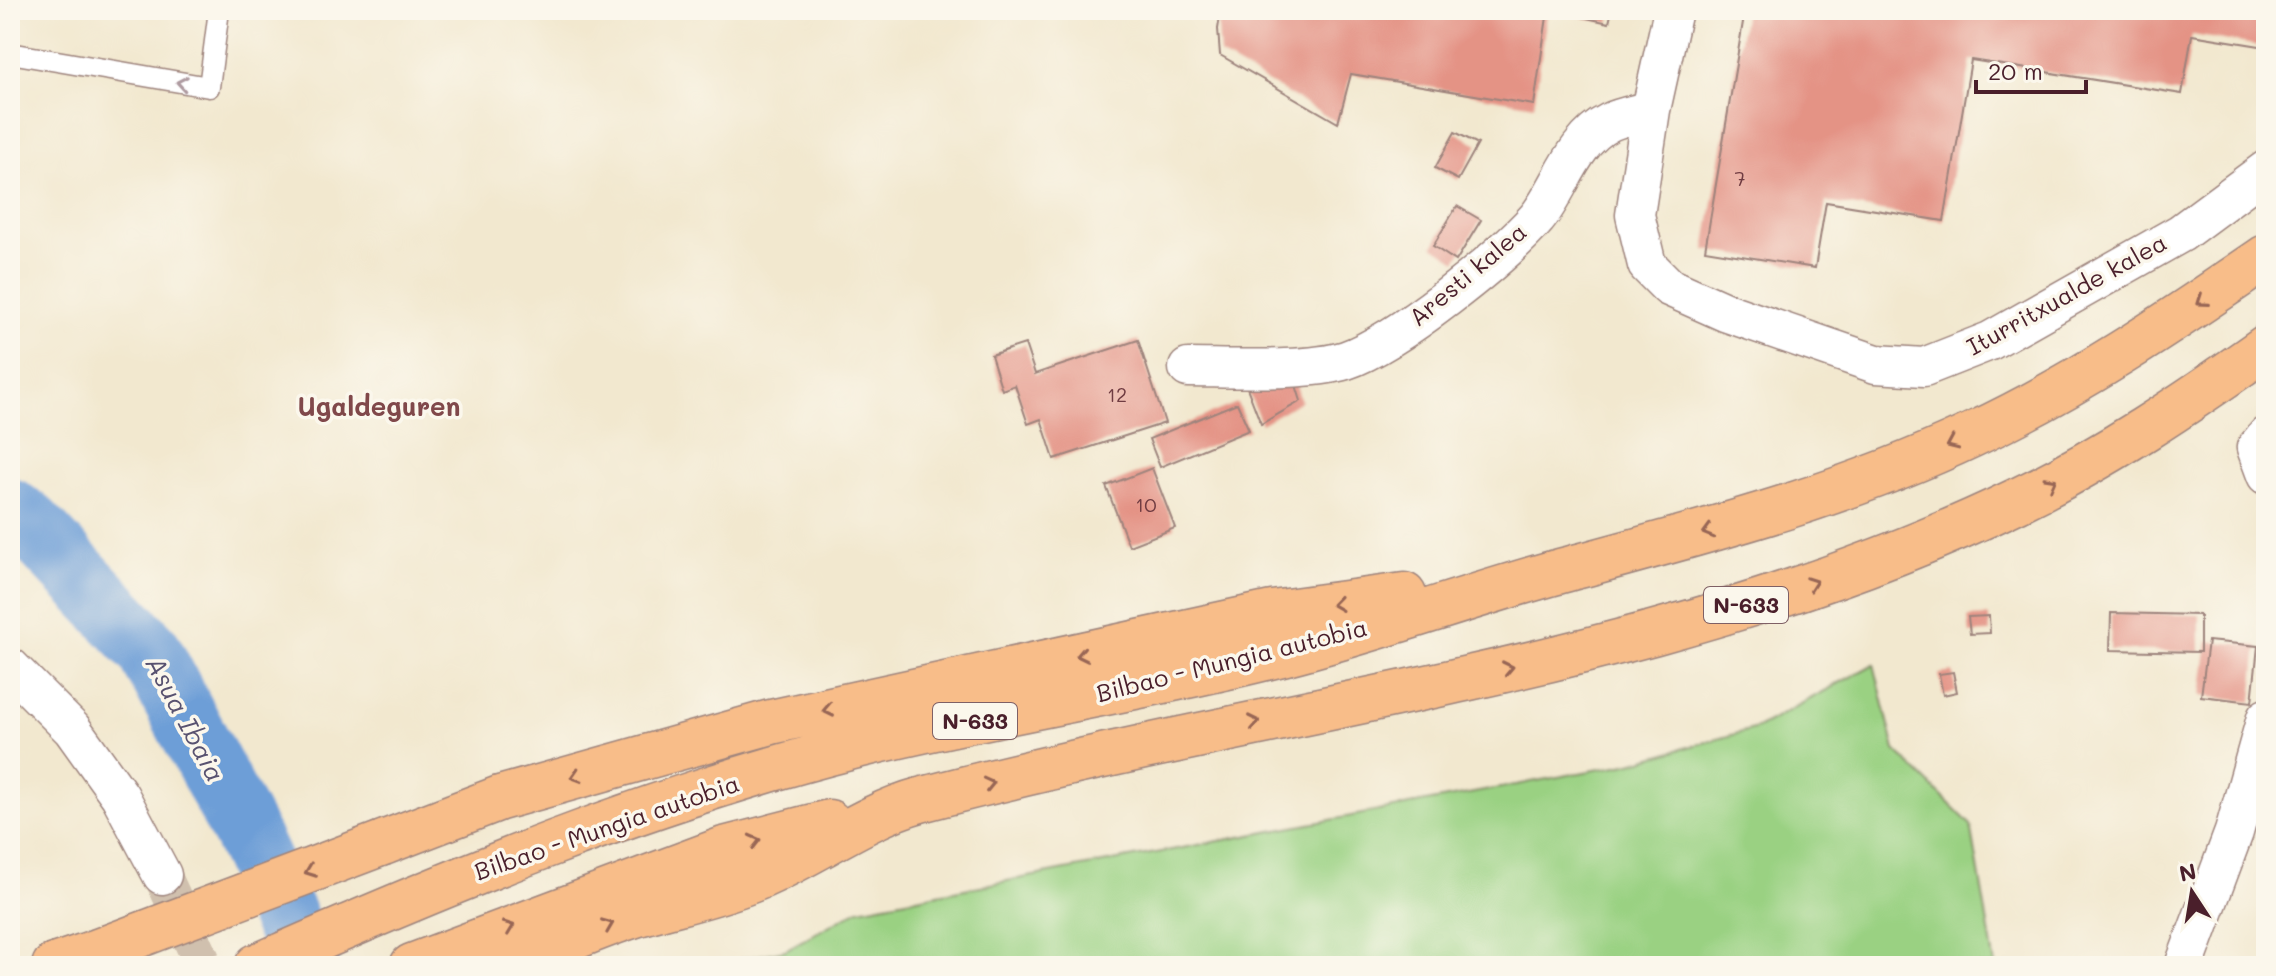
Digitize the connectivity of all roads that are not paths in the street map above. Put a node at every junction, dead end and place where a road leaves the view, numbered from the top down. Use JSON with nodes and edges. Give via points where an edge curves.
{"nodes":[{"id":1,"x":219,"y":10,"type":"edge"},
{"id":2,"x":1673,"y":10,"type":"edge"},
{"id":3,"x":10,"y":53,"type":"edge"},
{"id":4,"x":1651,"y":110,"type":"junction"},
{"id":5,"x":2266,"y":170,"type":"edge"},
{"id":6,"x":2266,"y":257,"type":"edge"},
{"id":7,"x":2266,"y":347,"type":"edge"},
{"id":8,"x":1188,"y":368,"type":"dead end"},
{"id":9,"x":2266,"y":436,"type":"edge"},
{"id":10,"x":2266,"y":475,"type":"edge"},
{"id":11,"x":1552,"y":573,"type":"junction"},
{"id":12,"x":10,"y":667,"type":"edge"},
{"id":13,"x":2266,"y":718,"type":"edge"},
{"id":14,"x":913,"y":802,"type":"junction"},
{"id":15,"x":162,"y":875,"type":"tunnel mouth"},
{"id":16,"x":424,"y":960,"type":"edge"},
{"id":17,"x":54,"y":966,"type":"edge"},
{"id":18,"x":257,"y":966,"type":"edge"},
{"id":19,"x":510,"y":966,"type":"edge"},
{"id":20,"x":2184,"y":966,"type":"edge"}],
"edges":[{"from":1,"to":3,"type":"lane","one_way":true,"via":[[209,87]]},
{"from":2,"to":4,"type":"street"},
{"from":4,"to":5,"type":"street","name":"Iturritxualde kalea","via":[[1635,215],[1647,265],[1669,287],[1725,312],[1876,364],[1924,367],[1990,341],[2181,233]]},
{"from":4,"to":8,"type":"street","name":"Aresti kalea","via":[[1609,123],[1580,147],[1538,216],[1512,243],[1388,340],[1344,361]]},
{"from":6,"to":11,"type":"highway","name":"Bilbao - Mungia autobia","number":"N-633","one_way":true,"via":[[2068,387],[1973,435],[1790,508]]},
{"from":14,"to":7,"type":"highway","number":"N-633","one_way":true,"via":[[1539,661],[1797,589],[2018,500],[2152,424]]},
{"from":9,"to":10,"type":"street","via":[[2256,448]]},
{"from":11,"to":17,"type":"highway","one_way":true,"bridge":true,"via":[[1272,613],[771,722],[500,798]]},
{"from":11,"to":18,"type":"highway","name":"Bilbao - Mungia autobia","number":"N-633","via":[[1277,656],[852,748],[587,830]]},
{"from":12,"to":15,"type":"street","via":[[72,729],[120,796]]},
{"from":13,"to":20,"type":"street","via":[[2238,819]]},
{"from":16,"to":14,"type":"highway","number":"N-633","one_way":true,"via":[[724,849]]},
{"from":19,"to":14,"type":"highway","one_way":true,"via":[[627,917],[750,881]]}]}
